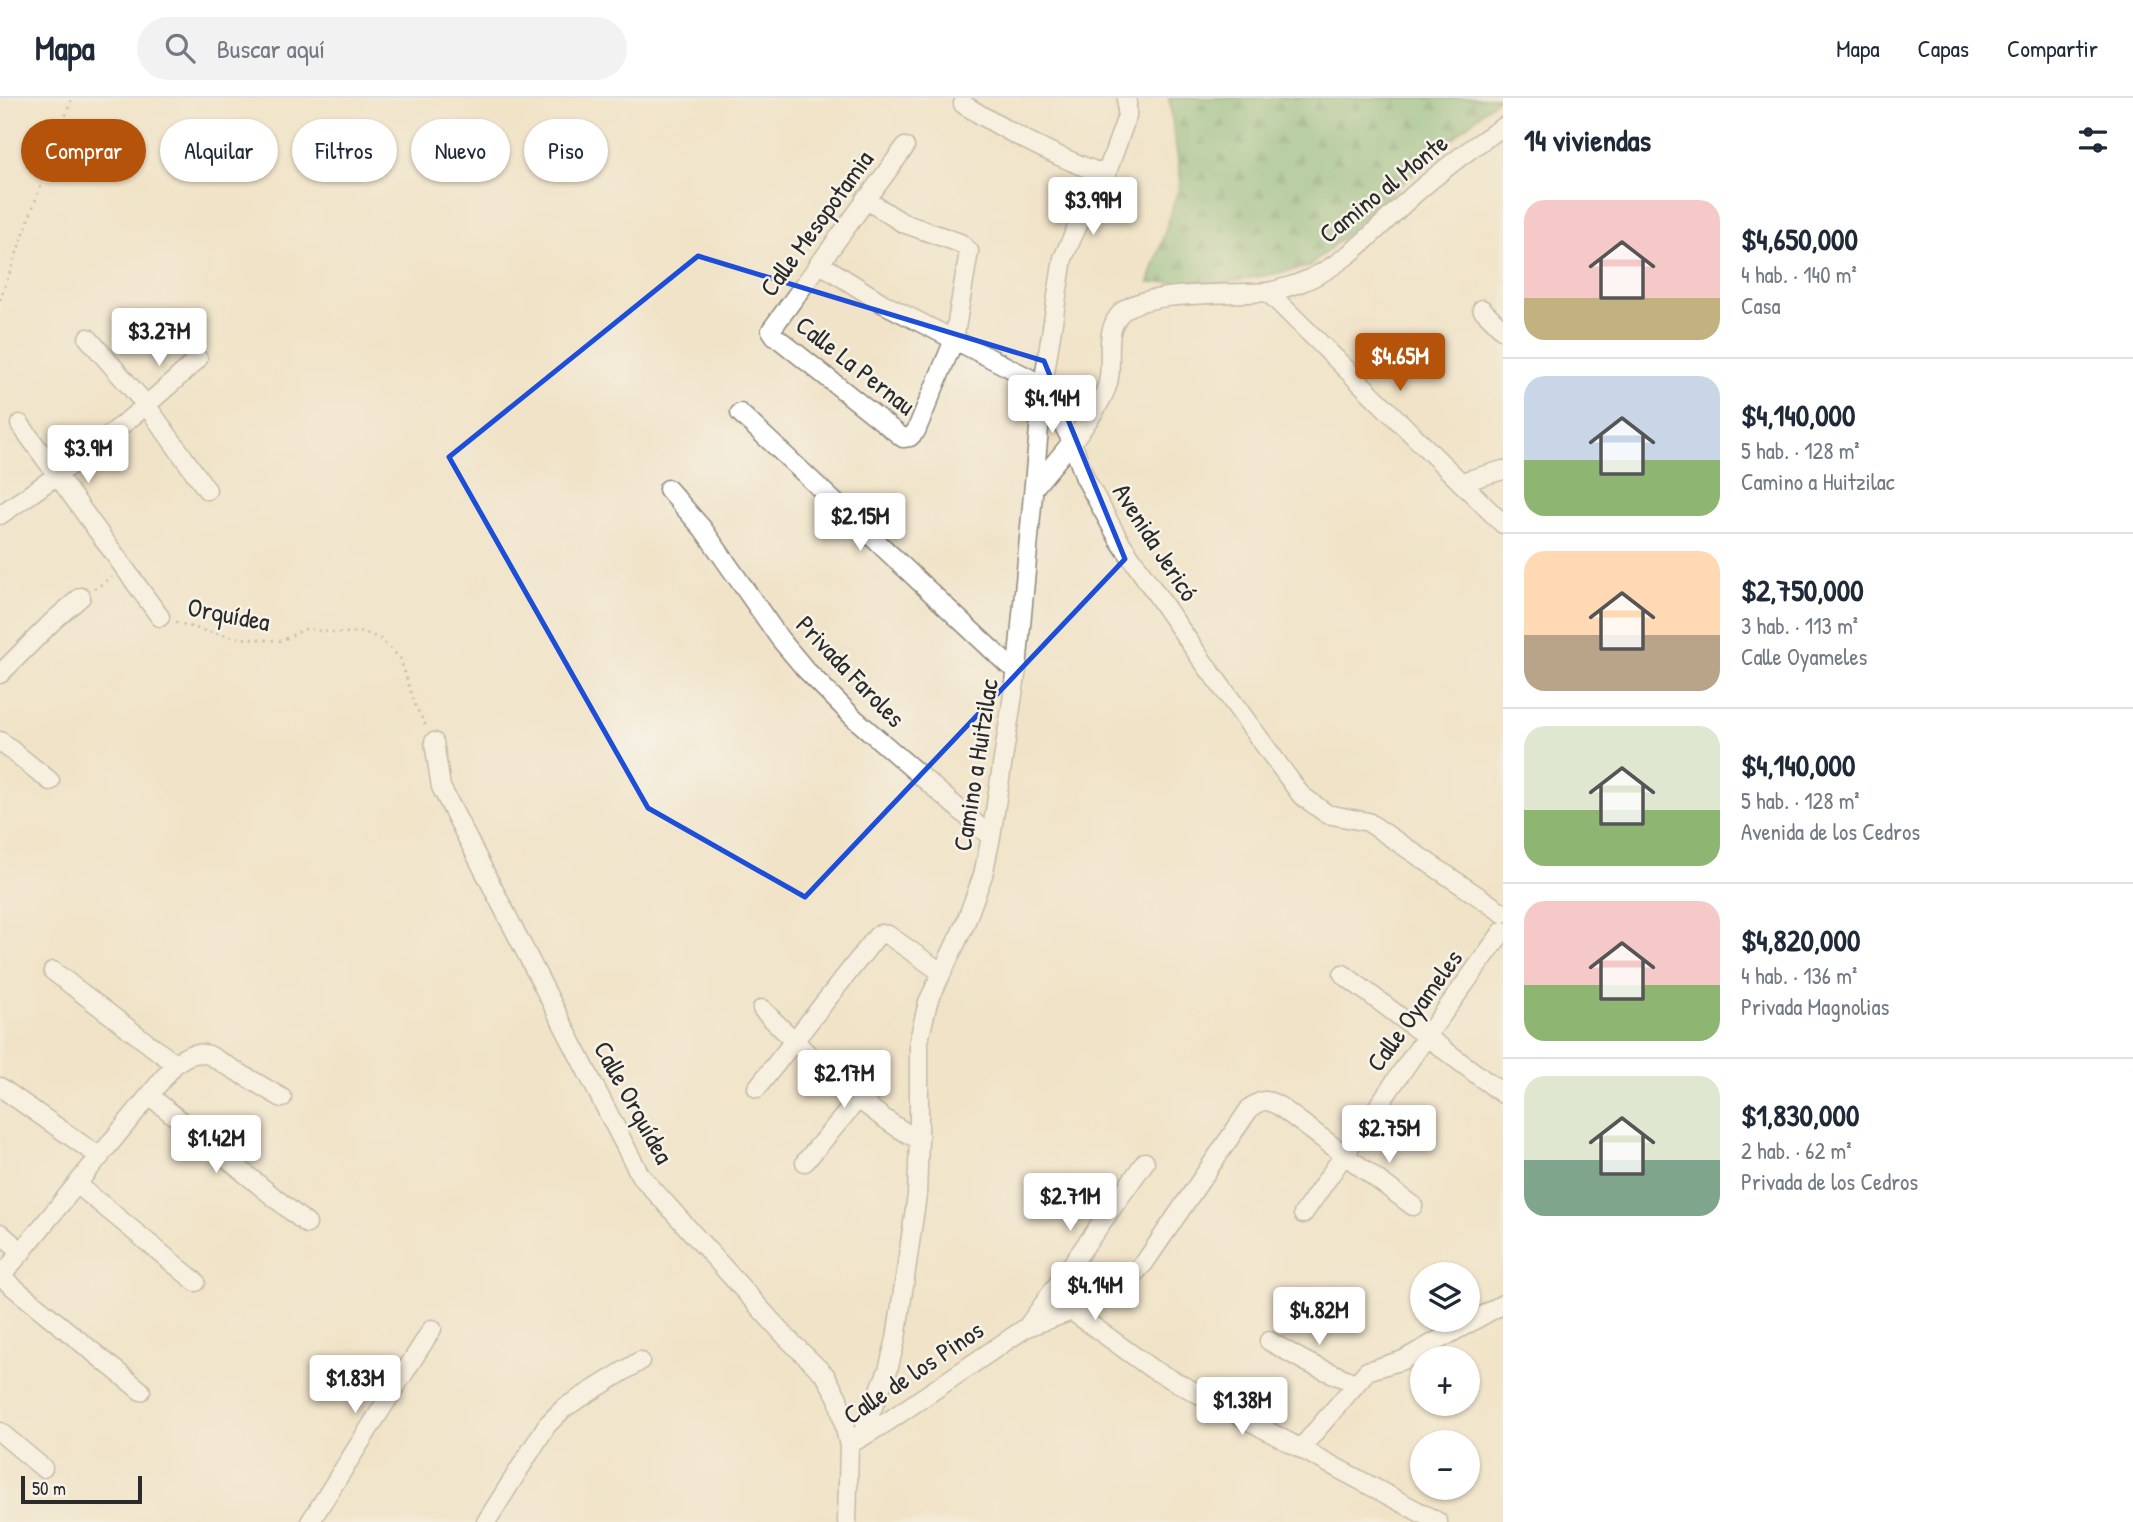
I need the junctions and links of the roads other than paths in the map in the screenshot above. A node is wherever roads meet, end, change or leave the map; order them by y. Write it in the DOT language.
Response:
graph roads {
  1 [pos="1127,98"];
  2 [pos="964,104"];
  3 [pos="1503,127"];
  4 [pos="905,147"];
  5 [pos="1106,175"];
  6 [pos="865,199"];
  7 [pos="819,263"];
  8 [pos="1268,292"];
  9 [pos="1482,309"];
  10 [pos="771,330"];
  11 [pos="1503,330"];
  12 [pos="88,338"];
  13 [pos="954,340"];
  14 [pos="198,359"];
  15 [pos="1043,385"];
  16 [pos="147,406"];
  17 [pos="740,413"];
  18 [pos="20,424"];
  19 [pos="1072,442"];
  20 [pos="1503,470"];
  21 [pos="57,476"];
  22 [pos="1462,482"];
  23 [pos="1034,488"];
  24 [pos="668,489"];
  25 [pos="207,490"];
  26 [pos="0,516"];
  27 [pos="1503,524"];
  28 [pos="81,597"];
  29 [pos="160,617"];
  30 [pos="1017,670"];
  31 [pos="0,674"];
  32 [pos="0,741"];
  33 [pos="434,742"];
  34 [pos="50,781"];
  35 [pos="991,837"];
  36 [pos="1503,913"];
  37 [pos="1503,931"];
  38 [pos="53,971"];
  39 [pos="941,972"];
  40 [pos="1343,974"];
  41 [pos="762,1009"];
  42 [pos="1426,1037"];
  43 [pos="794,1042"];
  44 [pos="182,1059"];
  45 [pos="0,1087"];
  46 [pos="757,1088"];
  47 [pos="1503,1094"];
  48 [pos="150,1096"];
  49 [pos="282,1098"];
  50 [pos="859,1098"];
  51 [pos="919,1140"];
  52 [pos="1343,1155"];
  53 [pos="100,1157"];
  54 [pos="805,1162"];
  55 [pos="1146,1162"];
  56 [pos="78,1185"];
  57 [pos="1413,1206"];
  58 [pos="1303,1214"];
  59 [pos="307,1224"];
  60 [pos="0,1233"];
  61 [pos="22,1252"];
  62 [pos="0,1278"];
  63 [pos="196,1282"];
  64 [pos="1503,1304"];
  65 [pos="1072,1311"];
  66 [pos="1027,1327"];
  67 [pos="432,1329"];
  68 [pos="1269,1341"];
  69 [pos="640,1361"];
  70 [pos="1355,1383"];
  71 [pos="141,1391"];
  72 [pos="0,1432"];
  73 [pos="855,1441"];
  74 [pos="1302,1447"];
  75 [pos="43,1468"];
  76 [pos="310,1522"];
  77 [pos="486,1522"];
  78 [pos="847,1522"];
  79 [pos="1438,1522"];
  1 -- 5 [label="street, Camino a Huitzilac"];
  2 -- 5 [label="street"];
  3 -- 8 [label="street, Camino al Monte"];
  4 -- 6 [label="street, Calle Mesopotamia"];
  5 -- 15 [label="street, Camino a Huitzilac"];
  6 -- 7 [label="street, Calle Mesopotamia"];
  6 -- 13 [label="street"];
  7 -- 10 [label="street, Calle Mesopotamia"];
  7 -- 13 [label="street"];
  8 -- 19 [label="street, Camino al Monte"];
  8 -- 22 [label="street"];
  9 -- 11 [label="street"];
  10 -- 13 [label="street, Calle La Pernau"];
  12 -- 16 [label="street"];
  13 -- 15 [label="street"];
  14 -- 16 [label="street"];
  15 -- 19 [label="street, Avenida Jericó"];
  15 -- 23 [label="street, Camino a Huitzilac"];
  16 -- 21 [label="street"];
  16 -- 25 [label="street"];
  17 -- 30 [label="street"];
  18 -- 21 [label="street"];
  19 -- 23 [label="street, Camino al Monte"];
  19 -- 36 [label="street, Avenida Jericó"];
  20 -- 22 [label="street"];
  21 -- 26 [label="street"];
  21 -- 29 [label="street"];
  22 -- 27 [label="street"];
  23 -- 30 [label="street, Camino a Huitzilac"];
  24 -- 35 [label="street, Privada Faroles"];
  28 -- 31 [label="street"];
  30 -- 35 [label="street, Camino a Huitzilac"];
  32 -- 34 [label="street"];
  33 -- 73 [label="street, Calle Orquídea"];
  35 -- 39 [label="street, Camino a Huitzilac"];
  37 -- 42 [label="street, Calle Oyameles"];
  38 -- 44 [label="street"];
  39 -- 43 [label="street"];
  39 -- 51 [label="street, Camino a Huitzilac"];
  40 -- 42 [label="street"];
  41 -- 43 [label="street"];
  42 -- 47 [label="street"];
  42 -- 52 [label="street, Calle Oyameles"];
  43 -- 46 [label="street"];
  43 -- 50 [label="street"];
  44 -- 48 [label="street"];
  44 -- 49 [label="street"];
  45 -- 53 [label="street"];
  48 -- 53 [label="street"];
  48 -- 59 [label="street"];
  50 -- 51 [label="street"];
  50 -- 54 [label="street"];
  51 -- 73 [label="street, Camino a Huitzilac"];
  52 -- 57 [label="street"];
  52 -- 58 [label="street, Calle Oyameles"];
  52 -- 65 [label="street, Calle de los Pinos"];
  53 -- 56 [label="street"];
  55 -- 66 [label="street"];
  56 -- 61 [label="street"];
  56 -- 63 [label="street"];
  60 -- 61 [label="street"];
  61 -- 62 [label="street"];
  62 -- 71 [label="street"];
  64 -- 70 [label="street"];
  65 -- 66 [label="street, Calle de los Pinos"];
  65 -- 74 [label="street"];
  66 -- 73 [label="street, Calle de los Pinos"];
  67 -- 76 [label="street"];
  68 -- 70 [label="street"];
  69 -- 77 [label="street"];
  70 -- 74 [label="street"];
  72 -- 75 [label="street"];
  73 -- 78 [label="street"];
  74 -- 79 [label="street"];
}
